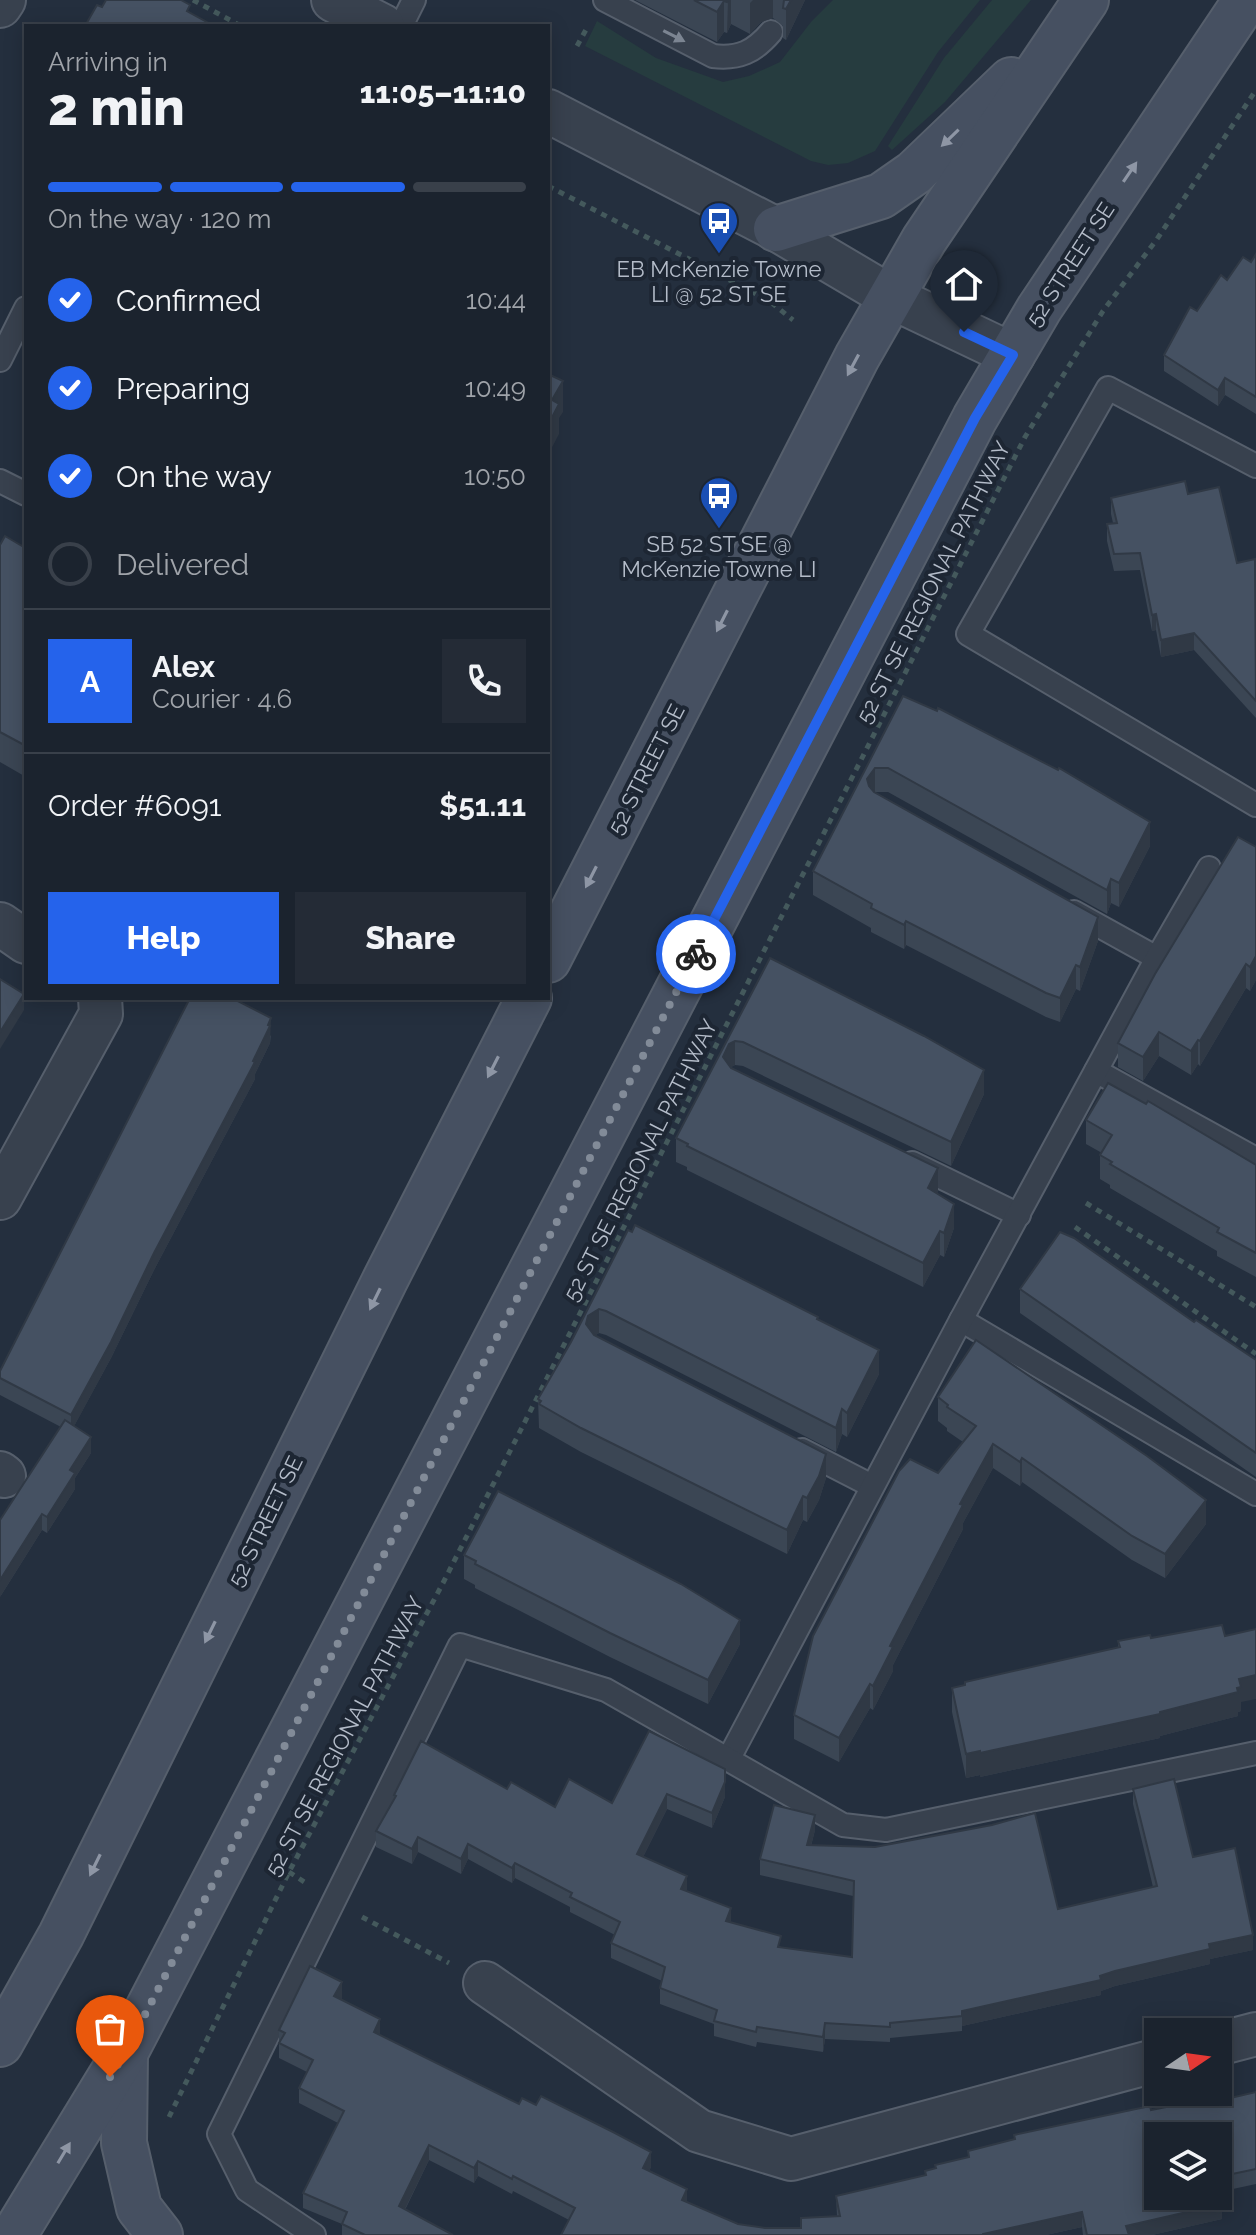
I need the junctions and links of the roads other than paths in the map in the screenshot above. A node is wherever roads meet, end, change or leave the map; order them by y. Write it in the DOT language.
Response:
graph roads {
  1 [pos="4,0"];
  2 [pos="333,0"];
  3 [pos="414,0"];
  4 [pos="605,0"];
  5 [pos="1086,0"];
  6 [pos="1246,0"];
  7 [pos="0,6"];
  8 [pos="379,24"];
  9 [pos="402,24"];
  10 [pos="771,32"];
  11 [pos="1051,50"];
  12 [pos="550,112"];
  13 [pos="776,229"];
  14 [pos="891,297"];
  15 [pos="24,312"];
  16 [pos="1013,355"];
  17 [pos="0,360"];
  18 [pos="1256,466"];
  19 [pos="0,481"];
  20 [pos="24,493"];
  21 [pos="1256,805"];
  22 [pos="1209,868"];
  23 [pos="1060,904"];
  24 [pos="0,924"];
  25 [pos="24,941"];
  26 [pos="550,956"];
  27 [pos="1157,958"];
  28 [pos="100,1000"];
  29 [pos="528,1000"];
  30 [pos="1096,1071"];
  31 [pos="892,1153"];
  32 [pos="1256,1159"];
  33 [pos="0,1198"];
  34 [pos="1019,1215"];
  35 [pos="961,1320"];
  36 [pos="777,1437"];
  37 [pos="872,1486"];
  38 [pos="1256,1494"];
  39 [pos="1256,1753"];
  40 [pos="728,1760"];
  41 [pos="61,1935"];
  42 [pos="0,1981"];
  43 [pos="485,1983"];
  44 [pos="1256,2034"];
  45 [pos="1232,2040"];
  46 [pos="0,2044"];
  47 [pos="125,2053"];
  48 [pos="1144,2064"];
  49 [pos="20,2224"];
  50 [pos="160,2235"];
  51 [pos="314,2235"];
  1 -- 7 [label="street"];
  2 -- 8 [label="street"];
  3 -- 9 [label="lane"];
  4 -- 10 [label="lane, one-way"];
  5 -- 11 [label="main road, 52 STREET SE"];
  16 -- 6 [label="main road, 52 STREET SE, one-way"];
  11 -- 13 [label="main road, one-way"];
  11 -- 14 [label="main road, 52 STREET SE"];
  12 -- 13 [label="street"];
  13 -- 14 [label="street"];
  14 -- 16 [label="street"];
  14 -- 26 [label="main road, 52 STREET SE, one-way"];
  15 -- 17 [label="lane"];
  16 -- 47 [label="main road, 52 STREET SE"];
  18 -- 21 [label="lane"];
  19 -- 20 [label="lane"];
  22 -- 27 [label="lane"];
  23 -- 27 [label="lane"];
  24 -- 25 [label="street"];
  27 -- 30 [label="lane"];
  28 -- 33 [label="street"];
  29 -- 41 [label="main road, 52 STREET SE, one-way"];
  30 -- 32 [label="lane"];
  30 -- 34 [label="lane"];
  31 -- 34 [label="lane"];
  34 -- 35 [label="lane"];
  35 -- 37 [label="lane"];
  35 -- 38 [label="lane"];
  36 -- 37 [label="lane"];
  37 -- 40 [label="lane"];
  39 -- 40 [label="lane"];
  40 -- 51 [label="lane"];
  41 -- 42 [label="main road"];
  41 -- 46 [label="main road, 52 STREET SE"];
  43 -- 48 [label="street"];
  44 -- 45 [label="street"];
  49 -- 47 [label="main road, 52 STREET SE, one-way"];
  47 -- 50 [label="main road"];
}
